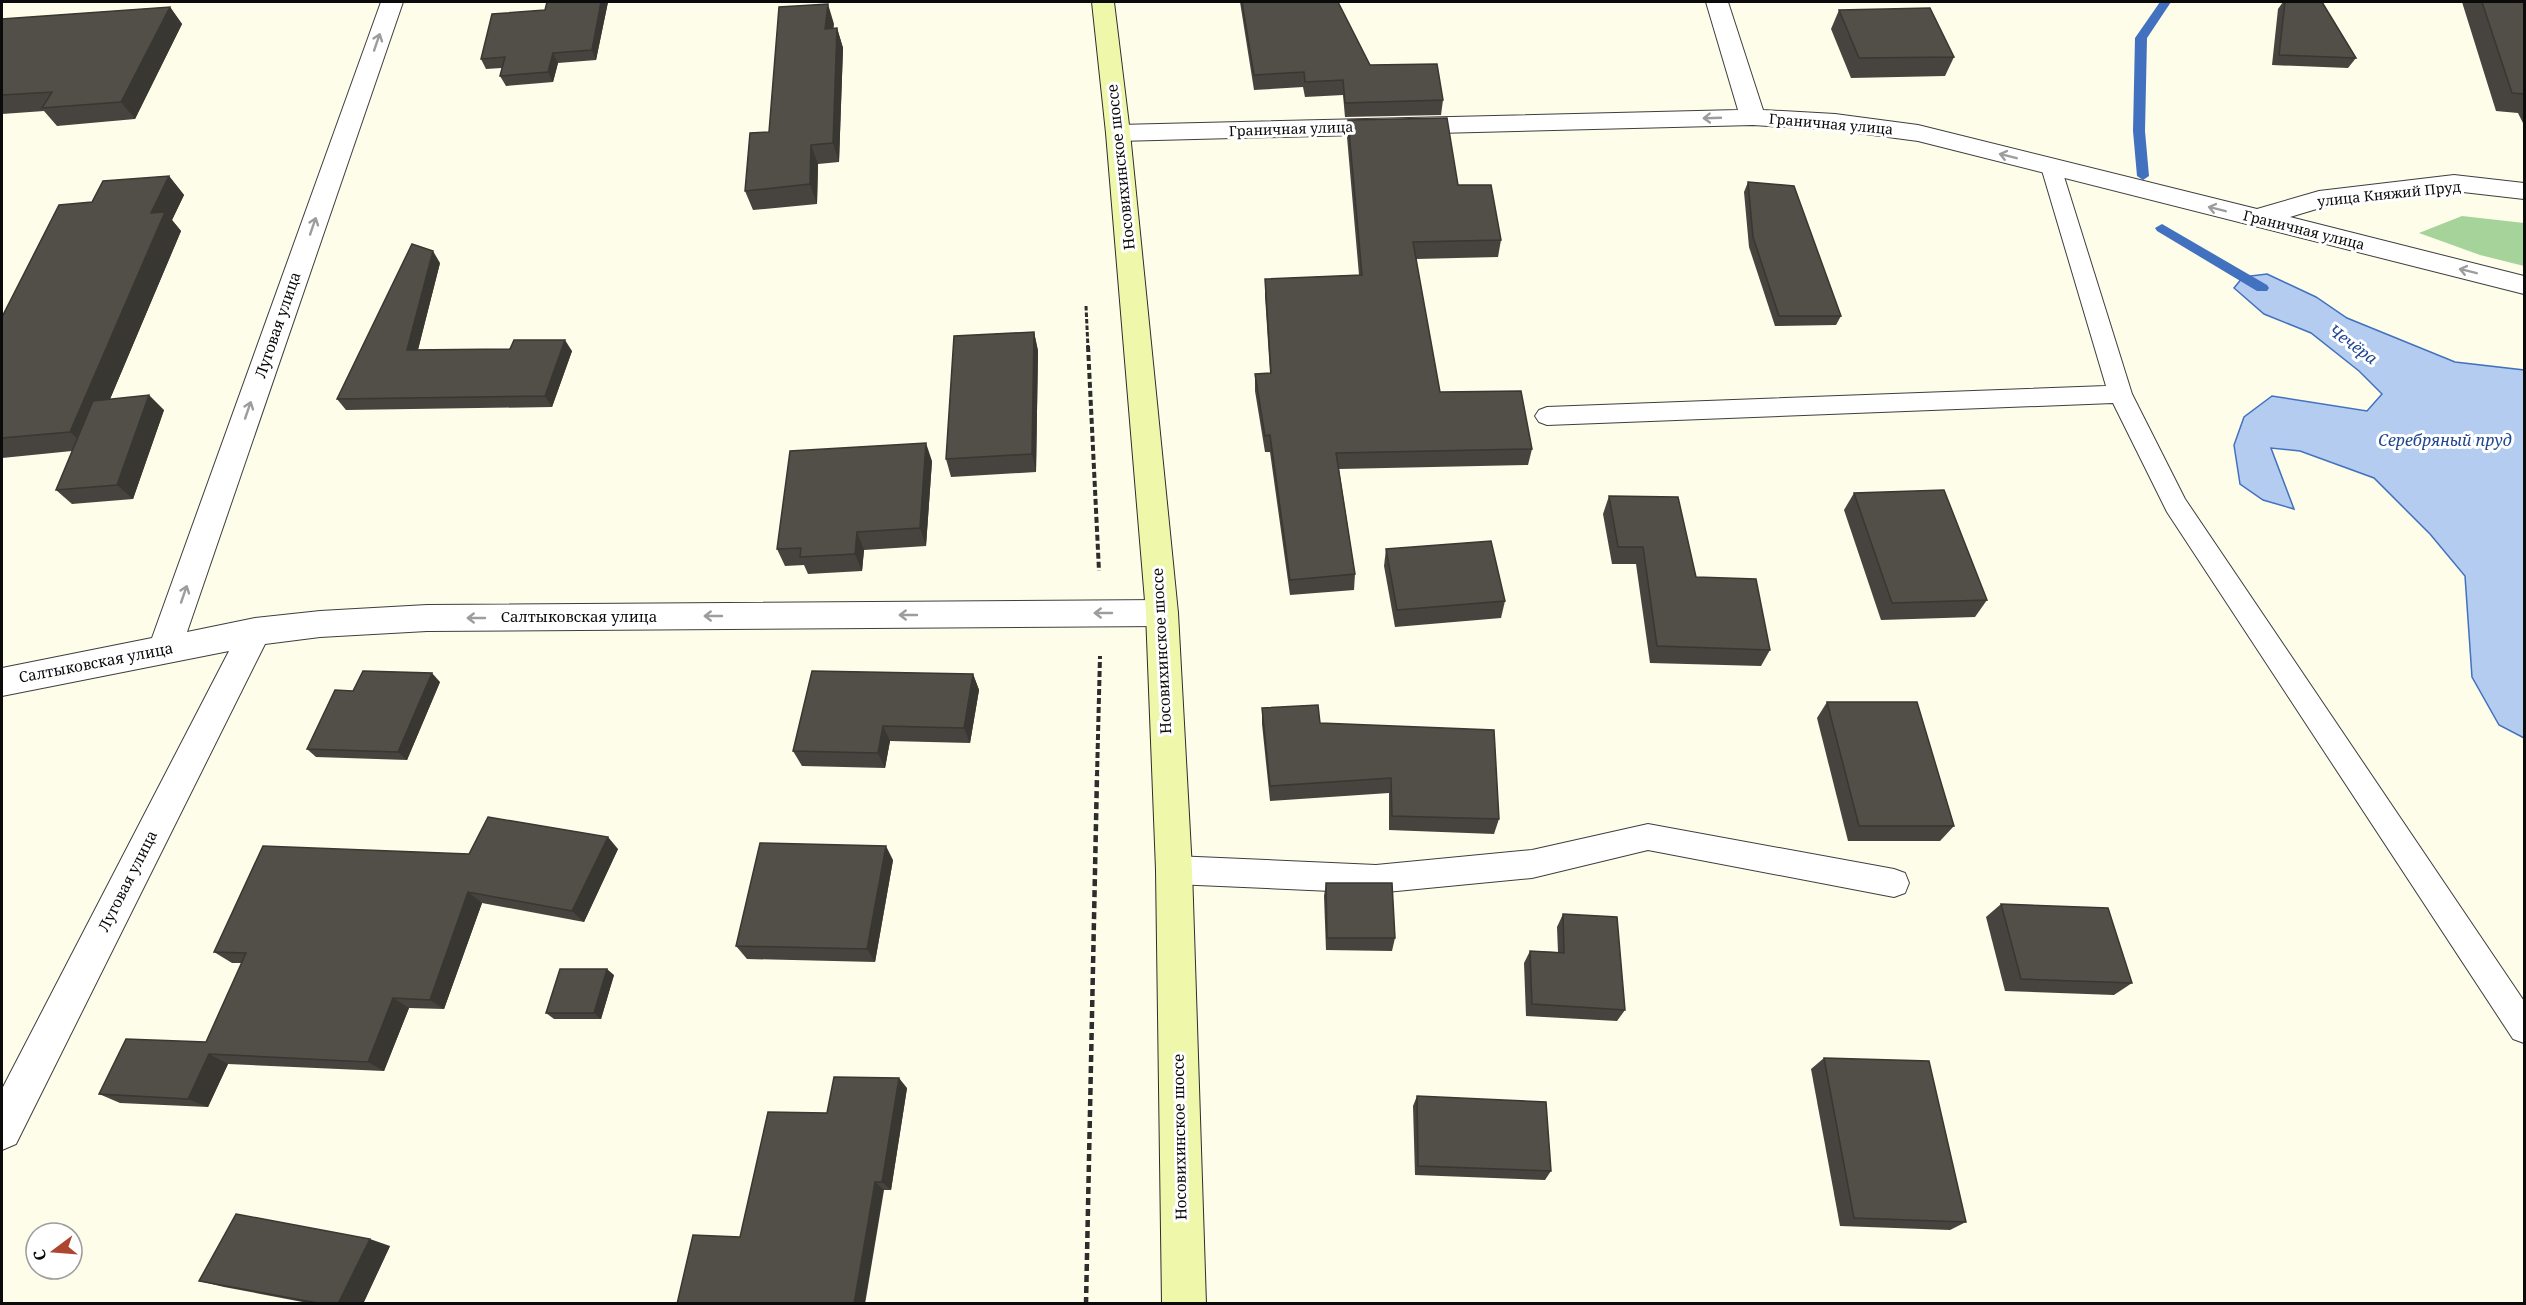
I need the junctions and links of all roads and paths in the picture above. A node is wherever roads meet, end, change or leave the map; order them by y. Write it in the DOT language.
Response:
graph roads {
  1 [pos="392,2"];
  2 [pos="1103,2"];
  3 [pos="1717,2"];
  4 [pos="1753,117"];
  5 [pos="1119,133"];
  6 [pos="2052,167"];
  7 [pos="2524,191"];
  8 [pos="2255,218"];
  9 [pos="2524,285"];
  10 [pos="1086,304"];
  11 [pos="2120,394"];
  12 [pos="1546,416"];
  13 [pos="1101,613"];
  14 [pos="1162,613"];
  15 [pos="255,632"];
  16 [pos="165,649"];
  17 [pos="2,682"];
  18 [pos="1174,870"];
  19 [pos="1894,883"];
  20 [pos="2524,1028"];
  21 [pos="2,1130"];
  22 [pos="1086,1304"];
  23 [pos="1184,1304"];
  16 -- 1 [label="street, Луговая улица, one-way"];
  2 -- 5 [label="main road, Носовихинское шоссе"];
  3 -- 4 [label="street"];
  4 -- 5 [label="street, Граничная улица, one-way"];
  6 -- 4 [label="street, Граничная улица, one-way"];
  5 -- 14 [label="main road, Носовихинское шоссе"];
  8 -- 6 [label="street, Граничная улица, one-way"];
  6 -- 11 [label="lane"];
  7 -- 8 [label="street, улица Княжий Пруд"];
  9 -- 8 [label="street, Граничная улица, one-way"];
  10 -- 13 [label="path"];
  11 -- 12 [label="lane"];
  11 -- 20 [label="lane"];
  14 -- 13 [label="street, Салтыковская улица, one-way"];
  13 -- 15 [label="street, Салтыковская улица, one-way"];
  13 -- 22 [label="path"];
  14 -- 18 [label="main road, Носовихинское шоссе"];
  15 -- 16 [label="street, Салтыковская улица"];
  15 -- 21 [label="street, Луговая улица"];
  16 -- 17 [label="street, Салтыковская улица"];
  18 -- 19 [label="lane"];
  18 -- 23 [label="main road, Носовихинское шоссе"];
}
